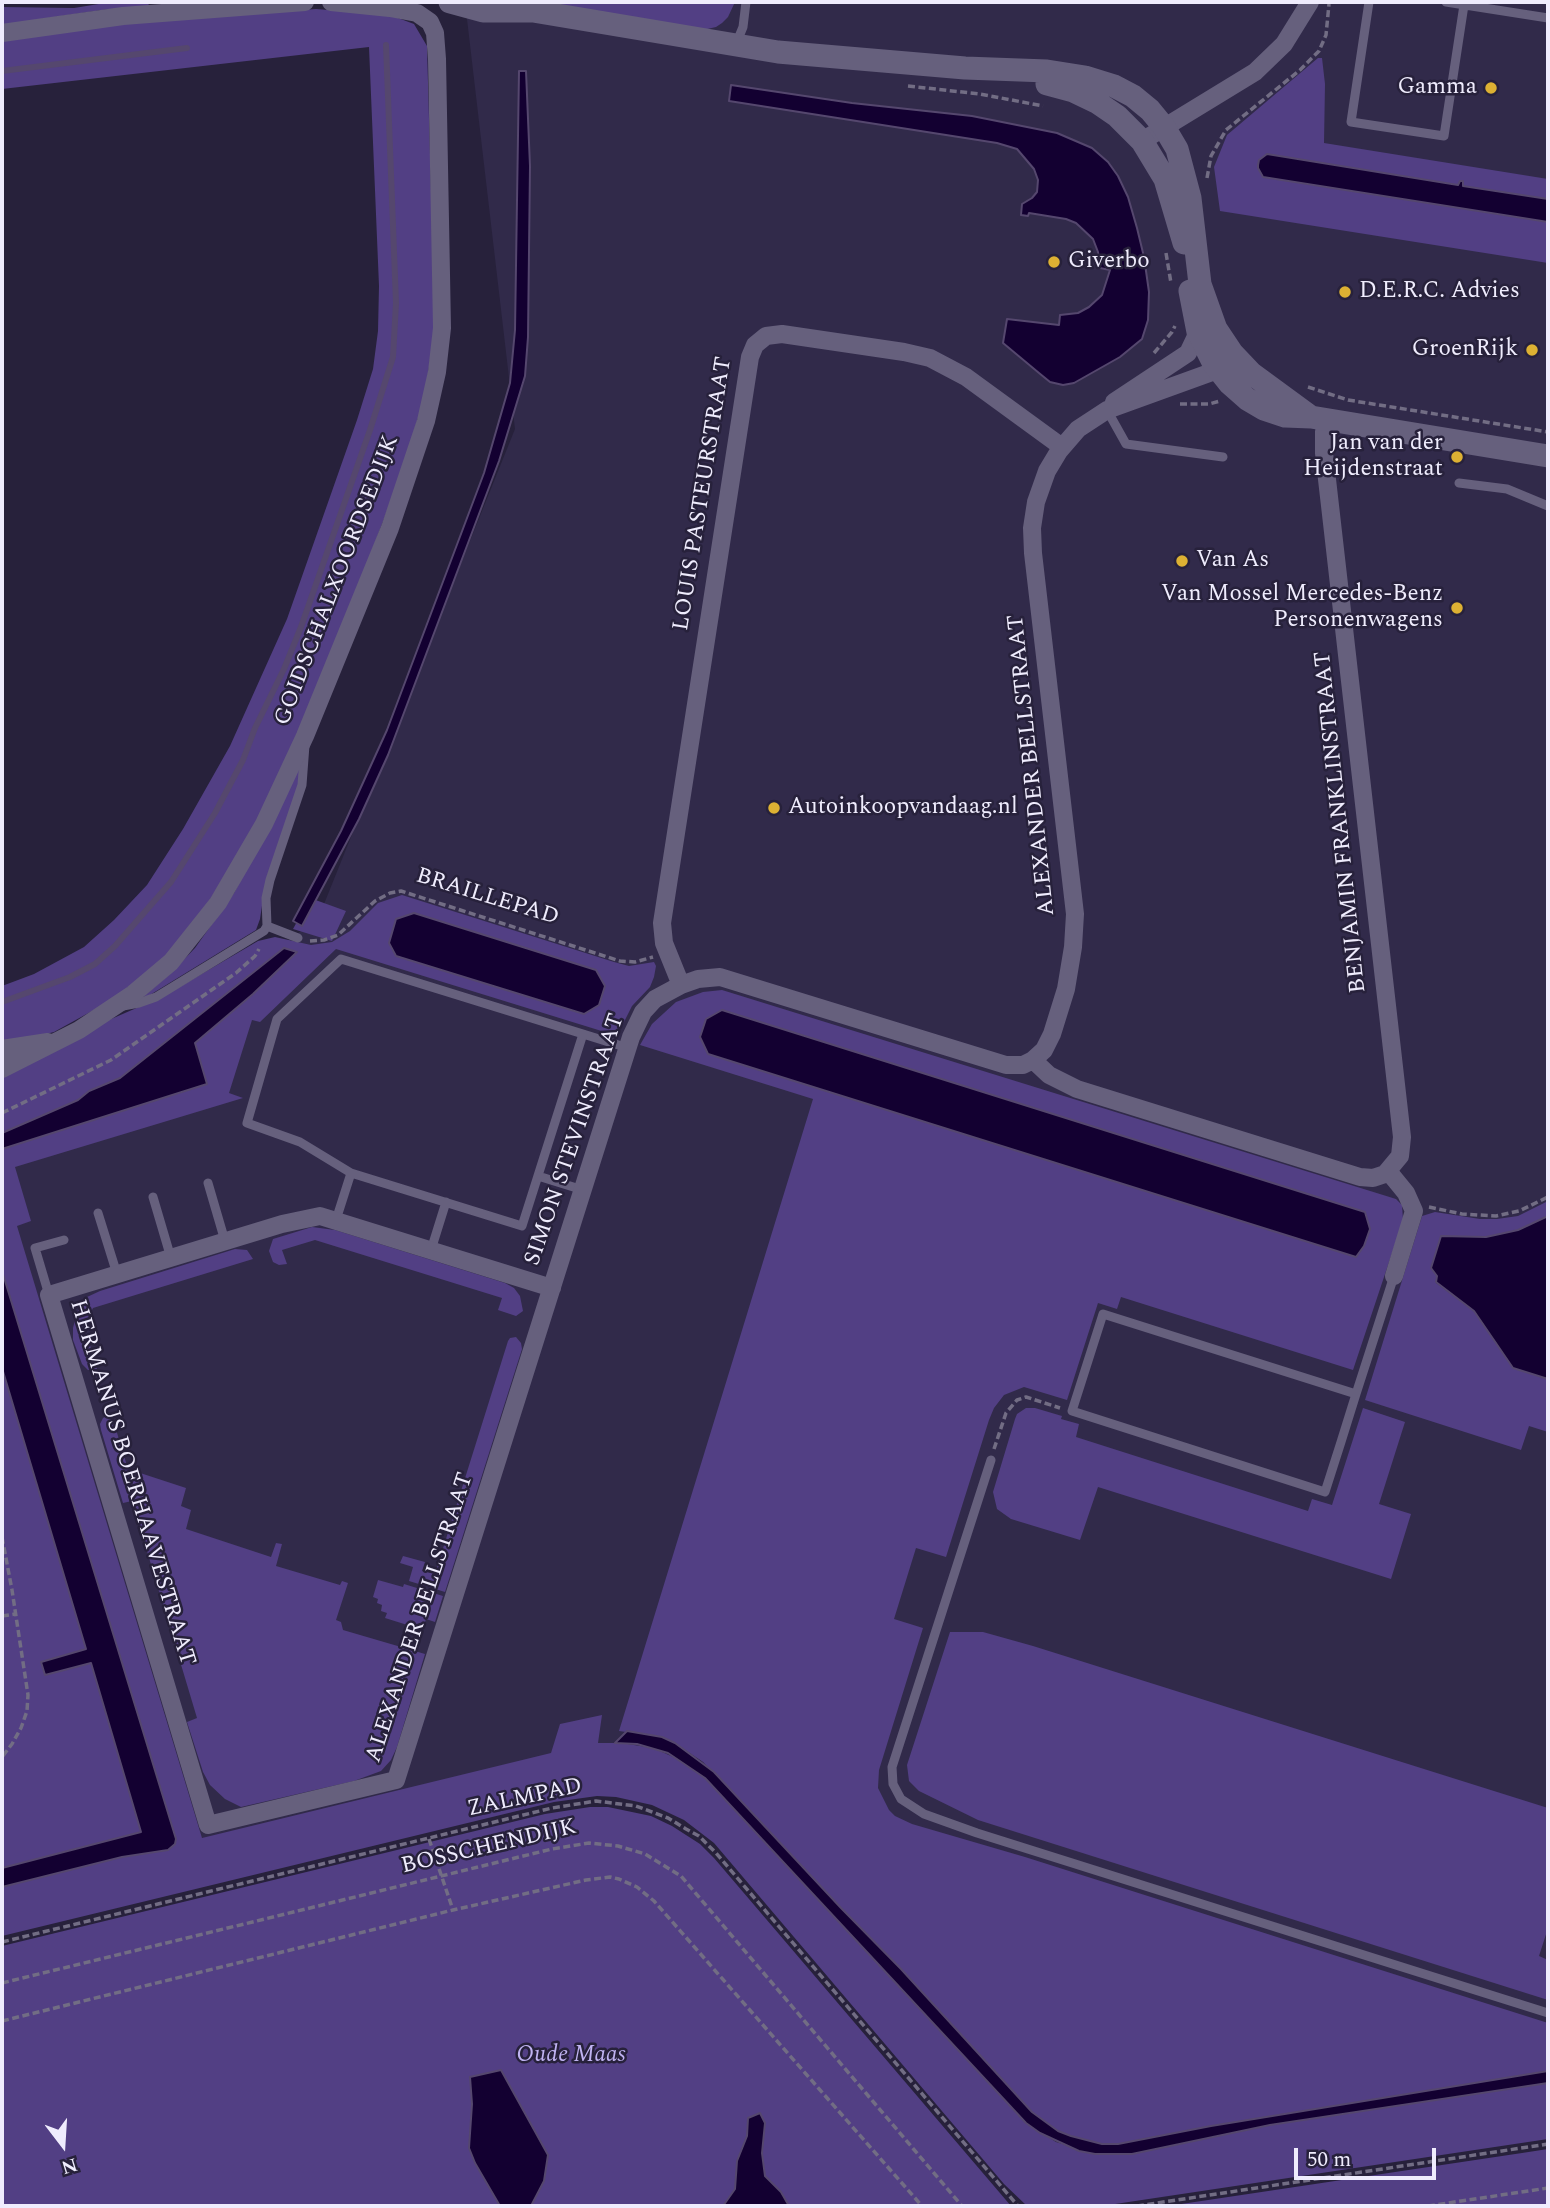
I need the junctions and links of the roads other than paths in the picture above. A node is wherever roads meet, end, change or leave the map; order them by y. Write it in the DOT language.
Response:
graph roads {
  1 [pos="305,2"];
  2 [pos="331,2"];
  3 [pos="450,2"];
  4 [pos="509,2"];
  5 [pos="746,2"];
  6 [pos="1310,2"];
  7 [pos="1369,2"];
  8 [pos="1446,2"];
  9 [pos="253,4"];
  10 [pos="1464,5"];
  11 [pos="533,11"];
  12 [pos="1548,18"];
  13 [pos="2,33"];
  14 [pos="735,45"];
  15 [pos="965,68"];
  16 [pos="1164,127"];
  17 [pos="1142,141"];
  18 [pos="1198,331"];
  19 [pos="1222,339"];
  20 [pos="1217,368"];
  21 [pos="1107,410"];
  22 [pos="1319,419"];
  23 [pos="1062,447"];
  24 [pos="1548,456"];
  25 [pos="1223,457"];
  26 [pos="1459,483"];
  27 [pos="1548,506"];
  28 [pos="305,736"];
  29 [pos="267,926"];
  30 [pos="298,938"];
  31 [pos="681,985"];
  32 [pos="116,1006"];
  33 [pos="583,1034"];
  34 [pos="58,1041"];
  35 [pos="628,1048"];
  36 [pos="2,1049"];
  37 [pos="1033,1060"];
  38 [pos="2,1069"];
  39 [pos="1388,1171"];
  40 [pos="351,1173"];
  41 [pos="538,1176"];
  42 [pos="208,1183"];
  43 [pos="583,1190"];
  44 [pos="153,1198"];
  45 [pos="446,1202"];
  46 [pos="99,1213"];
  47 [pos="337,1220"];
  48 [pos="64,1240"];
  49 [pos="225,1241"];
  50 [pos="431,1250"];
  51 [pos="171,1258"];
  52 [pos="117,1274"];
  53 [pos="1394,1276"];
  54 [pos="552,1287"];
  55 [pos="49,1295"];
  56 [pos="1356,1394"];
  57 [pos="990,1460"];
  58 [pos="208,1825"];
  59 [pos="1548,2013"];
  1 -- 9 [label="street"];
  2 -- 28 [label="street, GOIDSCHALXOORDSEDIJK"];
  3 -- 11 [label="street"];
  4 -- 11 [label="street"];
  5 -- 14 [label="lane"];
  6 -- 16 [label="street"];
  7 -- 10 [label="lane"];
  8 -- 10 [label="lane"];
  9 -- 13 [label="street"];
  10 -- 12 [label="lane"];
  11 -- 14 [label="street"];
  14 -- 15 [label="street"];
  15 -- 16 [label="street"];
  15 -- 17 [label="street"];
  16 -- 17 [label="street"];
  16 -- 19 [label="street"];
  17 -- 18 [label="street"];
  18 -- 20 [label="street"];
  18 -- 21 [label="street, ALEXANDER BELLSTRAAT"];
  19 -- 20 [label="street"];
  19 -- 22 [label="street"];
  20 -- 21 [label="street, ALEXANDER BELLSTRAAT"];
  20 -- 22 [label="street"];
  21 -- 23 [label="street, ALEXANDER BELLSTRAAT"];
  21 -- 25 [label="lane"];
  22 -- 24 [label="street"];
  22 -- 39 [label="street, BENJAMIN FRANKLINSTRAAT"];
  23 -- 31 [label="street, LOUIS PASTEURSTRAAT"];
  23 -- 37 [label="street, ALEXANDER BELLSTRAAT"];
  26 -- 27 [label="lane"];
  28 -- 29 [label="lane"];
  28 -- 32 [label="street, GOIDSCHALXOORDSEDIJK"];
  29 -- 30 [label="lane"];
  29 -- 32 [label="lane"];
  31 -- 35 [label="street, SIMON STEVINSTRAAT"];
  31 -- 37 [label="street"];
  32 -- 34 [label="street, GOIDSCHALXOORDSEDIJK"];
  33 -- 35 [label="lane"];
  33 -- 40 [label="lane"];
  33 -- 41 [label="lane"];
  34 -- 36 [label="street, GOIDSCHALXOORDSEDIJK"];
  34 -- 38 [label="street, GOIDSCHALXOORDSEDIJK"];
  35 -- 43 [label="street, SIMON STEVINSTRAAT"];
  37 -- 39 [label="street"];
  39 -- 53 [label="street"];
  40 -- 45 [label="lane"];
  40 -- 47 [label="lane"];
  41 -- 43 [label="lane"];
  41 -- 45 [label="lane"];
  42 -- 49 [label="lane"];
  43 -- 54 [label="street, SIMON STEVINSTRAAT"];
  44 -- 51 [label="lane"];
  45 -- 50 [label="lane"];
  46 -- 52 [label="lane"];
  47 -- 49 [label="street, HERMANUS BOERHAAVESTRAAT"];
  47 -- 50 [label="street, HERMANUS BOERHAAVESTRAAT"];
  48 -- 55 [label="lane"];
  49 -- 51 [label="street, HERMANUS BOERHAAVESTRAAT"];
  50 -- 54 [label="street, HERMANUS BOERHAAVESTRAAT"];
  51 -- 52 [label="street, HERMANUS BOERHAAVESTRAAT"];
  52 -- 55 [label="street, HERMANUS BOERHAAVESTRAAT"];
  53 -- 56 [label="lane"];
  54 -- 58 [label="street, ALEXANDER BELLSTRAAT"];
  55 -- 58 [label="street, HERMANUS BOERHAAVESTRAAT"];
  56 -- 56 [label="lane"];
  57 -- 59 [label="lane"];
}
